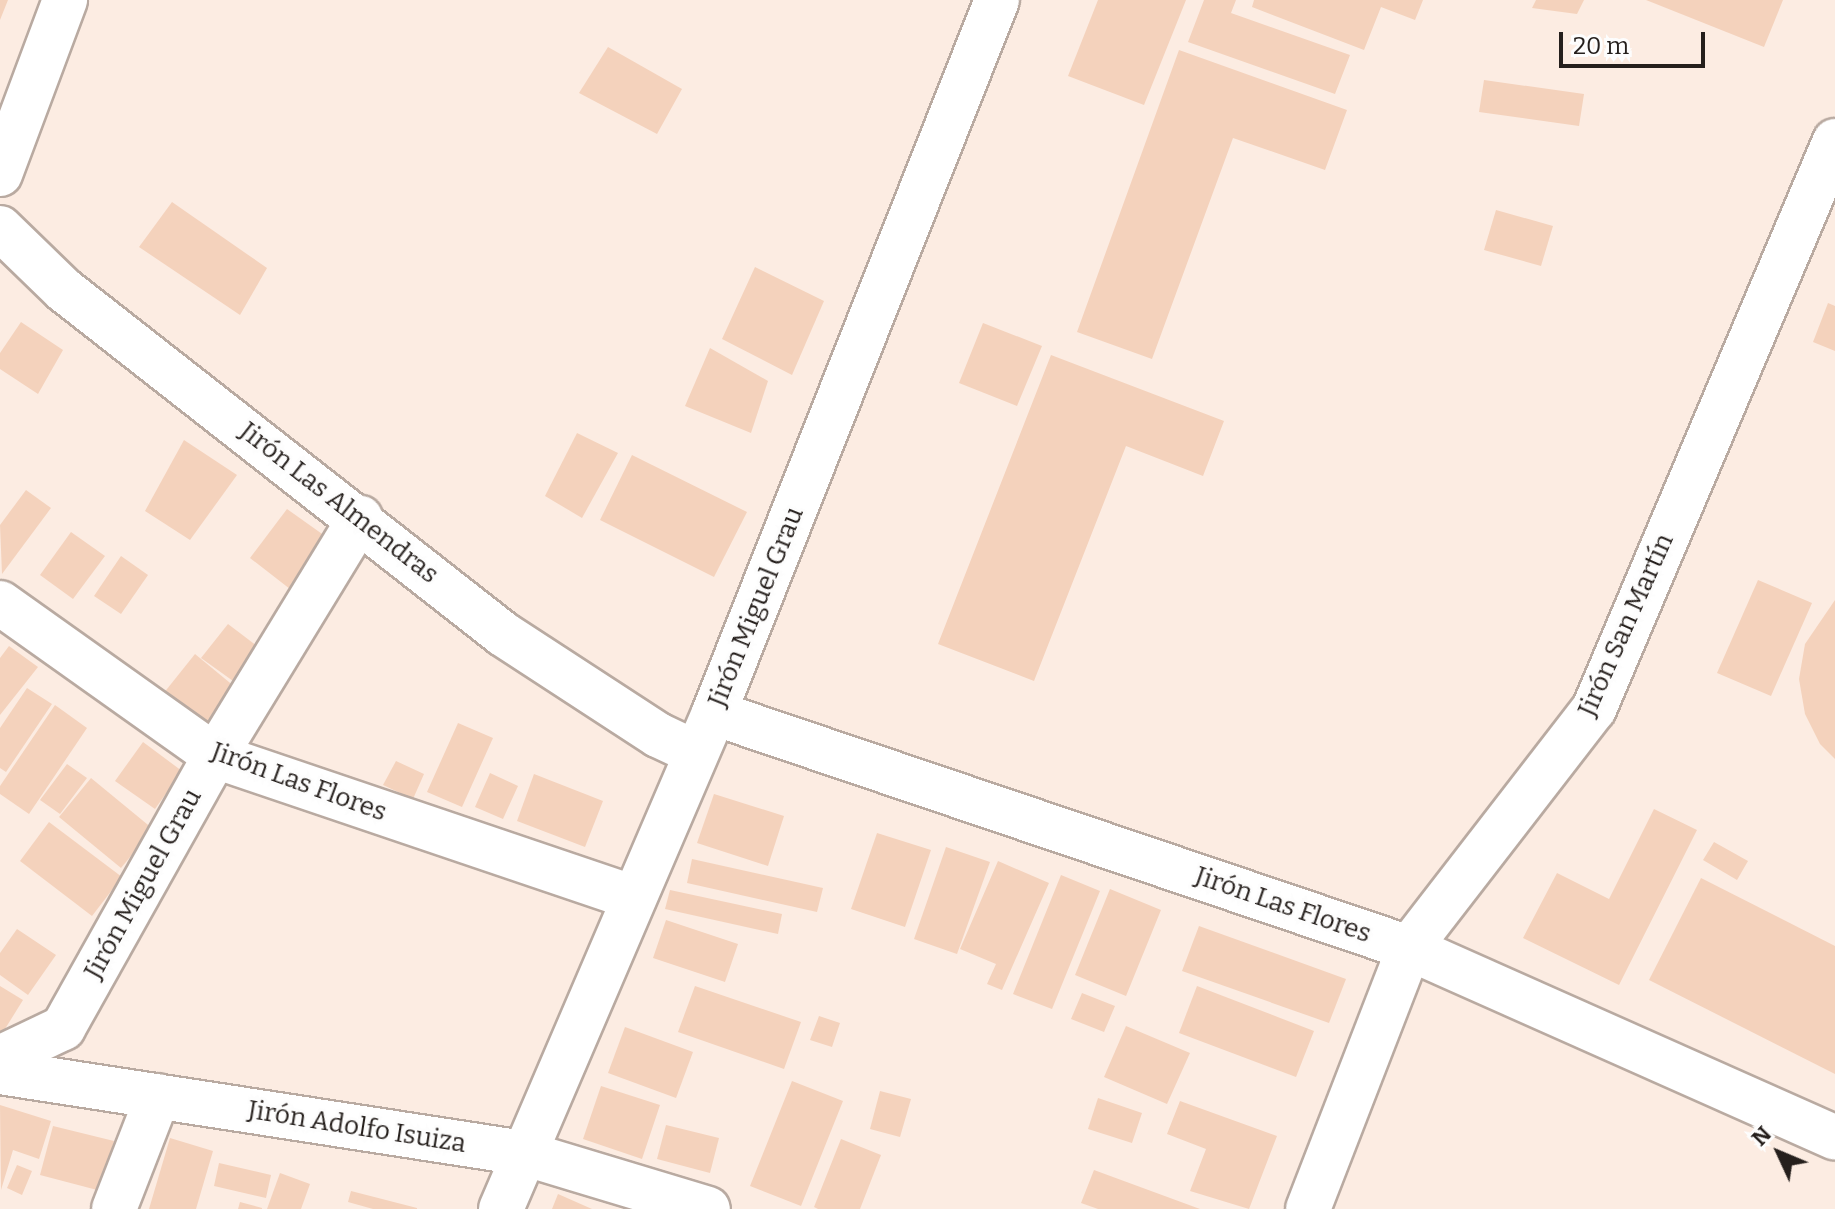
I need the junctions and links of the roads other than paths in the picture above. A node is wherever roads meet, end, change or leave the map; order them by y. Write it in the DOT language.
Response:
graph roads {
  1 [pos="65,0"];
  2 [pos="997,0"];
  3 [pos="1835,141"];
  4 [pos="0,174"];
  5 [pos="0,228"];
  6 [pos="360,518"];
  7 [pos="0,603"];
  8 [pos="714,713"];
  9 [pos="696,753"];
  10 [pos="215,756"];
  11 [pos="632,897"];
  12 [pos="1409,948"];
  13 [pos="0,1058"];
  14 [pos="0,1072"];
  15 [pos="158,1096"];
  16 [pos="1835,1138"];
  17 [pos="523,1153"];
  18 [pos="114,1209"];
  19 [pos="501,1209"];
  20 [pos="708,1209"];
  21 [pos="1308,1209"];
  1 -- 4 [label="street"];
  2 -- 8 [label="street, Jirón Miguel Grau"];
  3 -- 12 [label="street, Jirón San Martín"];
  5 -- 6 [label="street, Jirón Las Almendras"];
  6 -- 9 [label="street, Jirón Las Almendras"];
  6 -- 10 [label="street, Jirón Miguel Grau"];
  7 -- 10 [label="street, Jirón Las Flores"];
  8 -- 9 [label="street, Jirón Miguel Grau"];
  8 -- 12 [label="street, Jirón Las Flores"];
  9 -- 11 [label="street, Jirón Miguel Grau"];
  10 -- 11 [label="street, Jirón Las Flores"];
  10 -- 13 [label="street, Jirón Miguel Grau"];
  11 -- 17 [label="street, Jirón Miguel Grau"];
  12 -- 16 [label="street, Jirón Las Flores"];
  12 -- 21 [label="street, Jirón San Martín"];
  14 -- 15 [label="street, Jirón Adolfo Isuiza"];
  15 -- 17 [label="street, Jirón Adolfo Isuiza"];
  15 -- 18 [label="street"];
  17 -- 19 [label="street, Jirón Miguel Grau"];
  17 -- 20 [label="street, Jirón Adolfo Isuiza"];
}
